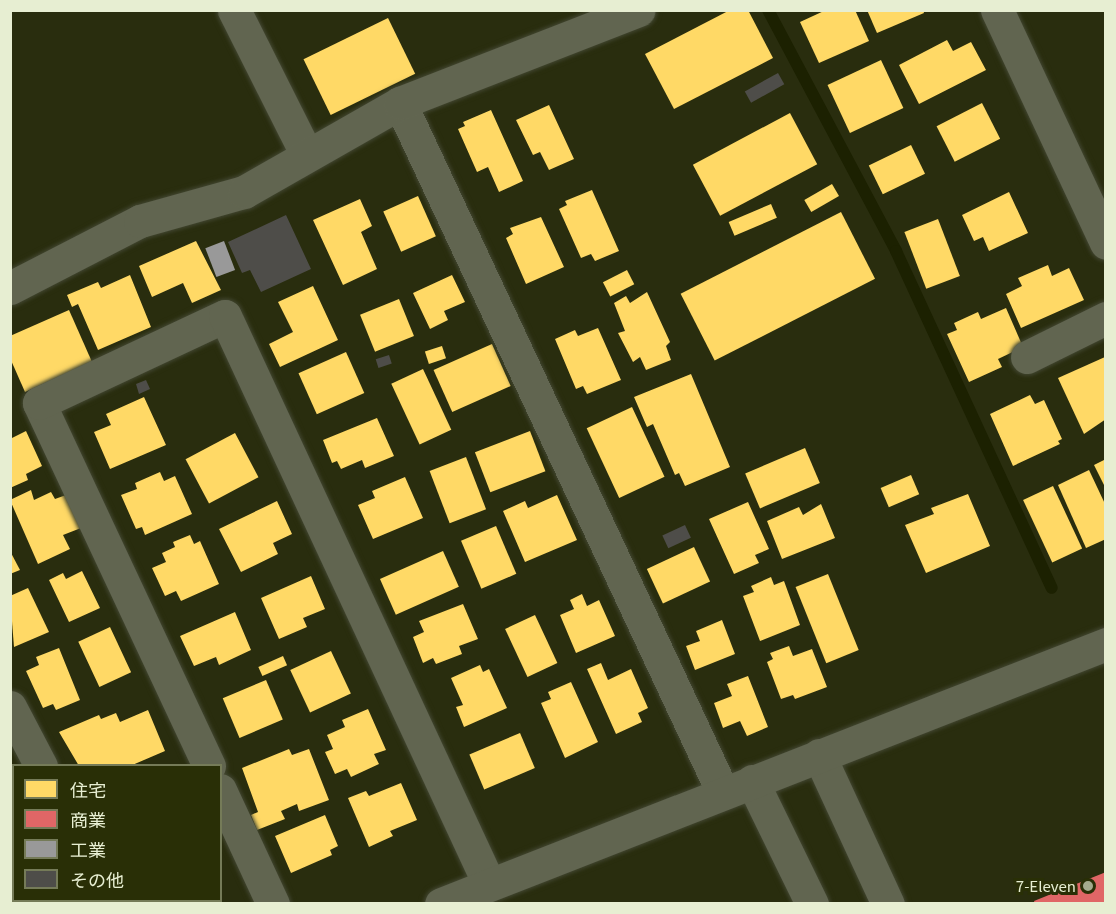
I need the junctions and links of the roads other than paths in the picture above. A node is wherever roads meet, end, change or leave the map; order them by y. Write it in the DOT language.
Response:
graph roads {
  1 [pos="234,10"];
  2 [pos="638,10"];
  3 [pos="997,10"];
  4 [pos="400,103"];
  5 [pos="307,155"];
  6 [pos="1106,243"];
  7 [pos="10,288"];
  8 [pos="1106,318"];
  9 [pos="1027,357"];
  10 [pos="1106,644"];
  11 [pos="10,707"];
  12 [pos="819,755"];
  13 [pos="40,764"];
  14 [pos="209,764"];
  15 [pos="737,787"];
  16 [pos="222,794"];
  17 [pos="481,893"];
  18 [pos="273,903"];
  19 [pos="441,903"];
  20 [pos="812,903"];
  21 [pos="888,903"];
  1 -- 5 [label="street"];
  2 -- 4 [label="street"];
  3 -- 6 [label="street"];
  4 -- 5 [label="street"];
  4 -- 15 [label="street"];
  5 -- 7 [label="street"];
  8 -- 9 [label="street"];
  10 -- 12 [label="street"];
  11 -- 13 [label="street"];
  12 -- 15 [label="street"];
  12 -- 21 [label="street"];
  14 -- 17 [label="street"];
  15 -- 17 [label="street"];
  15 -- 20 [label="street"];
  16 -- 18 [label="street"];
  17 -- 19 [label="street"];
}
